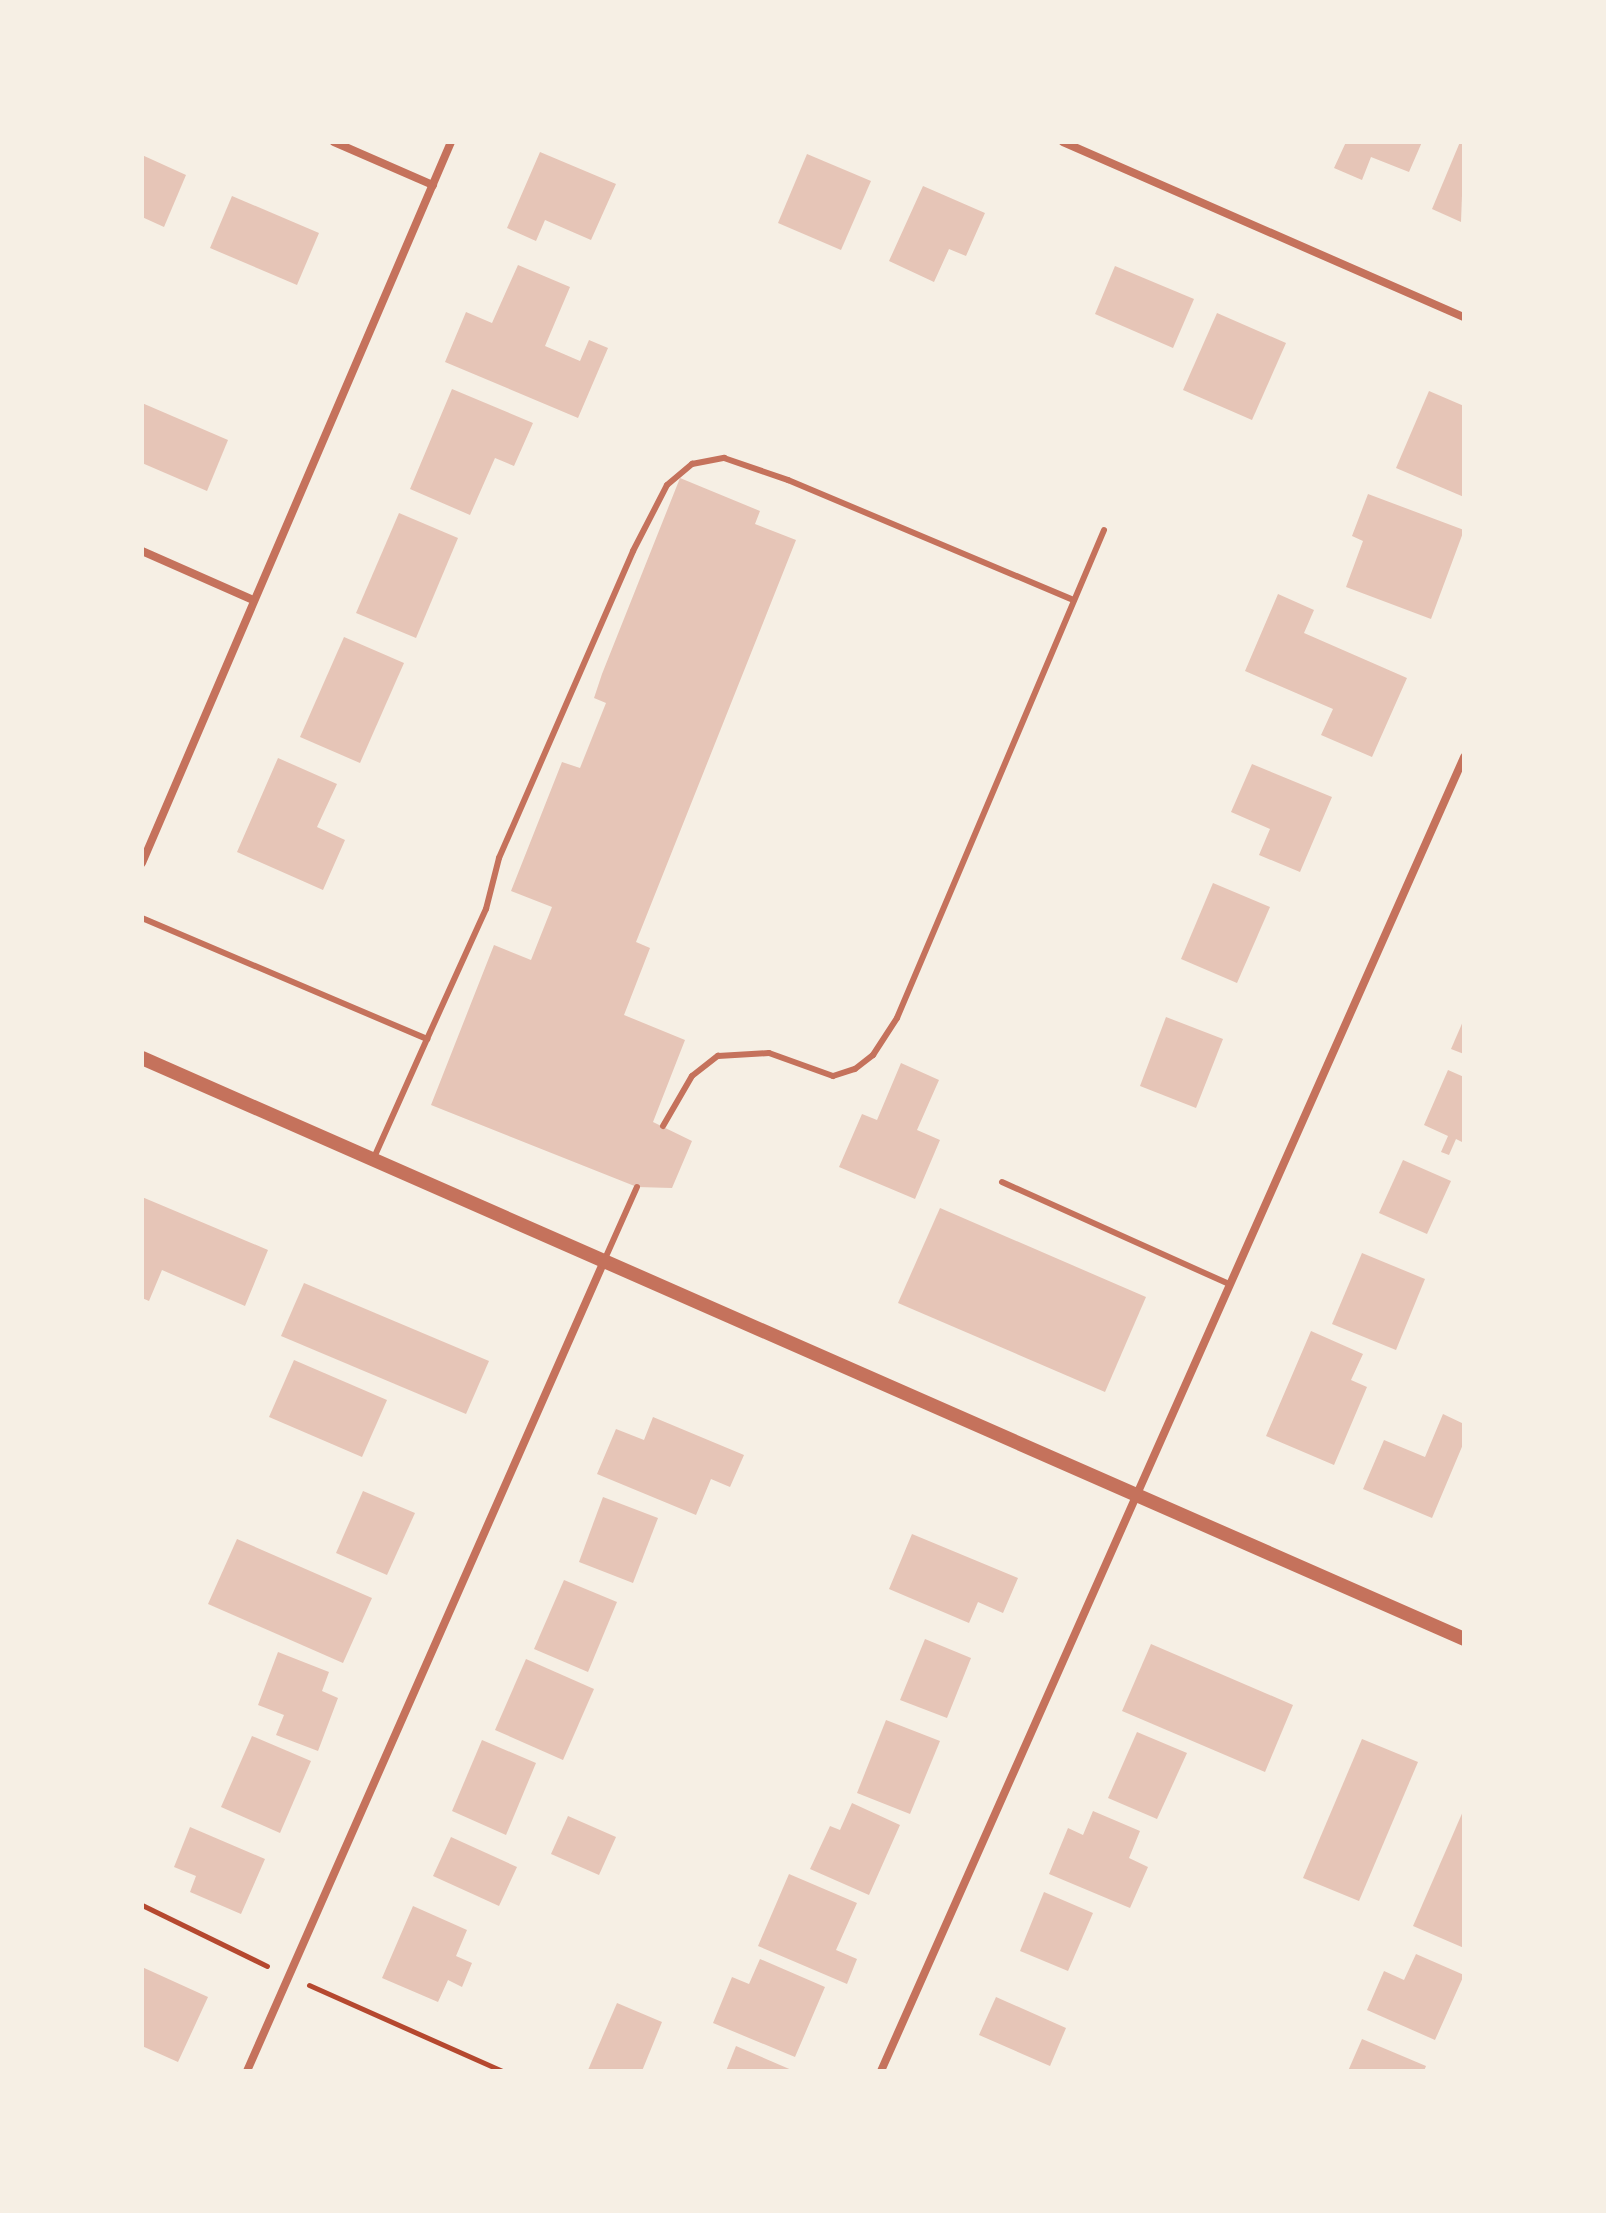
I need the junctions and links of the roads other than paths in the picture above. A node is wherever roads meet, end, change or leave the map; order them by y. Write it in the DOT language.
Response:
graph roads {
  1 [pos="334,142"];
  2 [pos="451,142"];
  3 [pos="1063,142"];
  4 [pos="433,185"];
  5 [pos="1464,317"];
  6 [pos="1104,530"];
  7 [pos="142,551"];
  8 [pos="251,599"];
  9 [pos="1074,600"];
  10 [pos="1464,757"];
  11 [pos="142,863"];
  12 [pos="142,918"];
  13 [pos="427,1039"];
  14 [pos="142,1058"];
  15 [pos="663,1126"];
  16 [pos="373,1160"];
  17 [pos="1002,1182"];
  18 [pos="637,1187"];
  19 [pos="604,1261"];
  20 [pos="1229,1284"];
  21 [pos="1135,1494"];
  22 [pos="1464,1639"];
  23 [pos="247,2071"];
  24 [pos="881,2071"];
  1 -- 4 [label="street"];
  2 -- 4 [label="street"];
  3 -- 5 [label="street"];
  4 -- 8 [label="street"];
  6 -- 9 [label="lane"];
  7 -- 8 [label="street"];
  8 -- 11 [label="street"];
  9 -- 13 [label="lane"];
  9 -- 15 [label="lane"];
  10 -- 20 [label="street"];
  12 -- 13 [label="lane"];
  13 -- 16 [label="lane"];
  14 -- 16 [label="street"];
  16 -- 19 [label="street"];
  17 -- 20 [label="lane"];
  18 -- 19 [label="lane"];
  19 -- 21 [label="street"];
  19 -- 23 [label="street"];
  20 -- 21 [label="street"];
  21 -- 22 [label="street"];
  21 -- 24 [label="street"];
}
